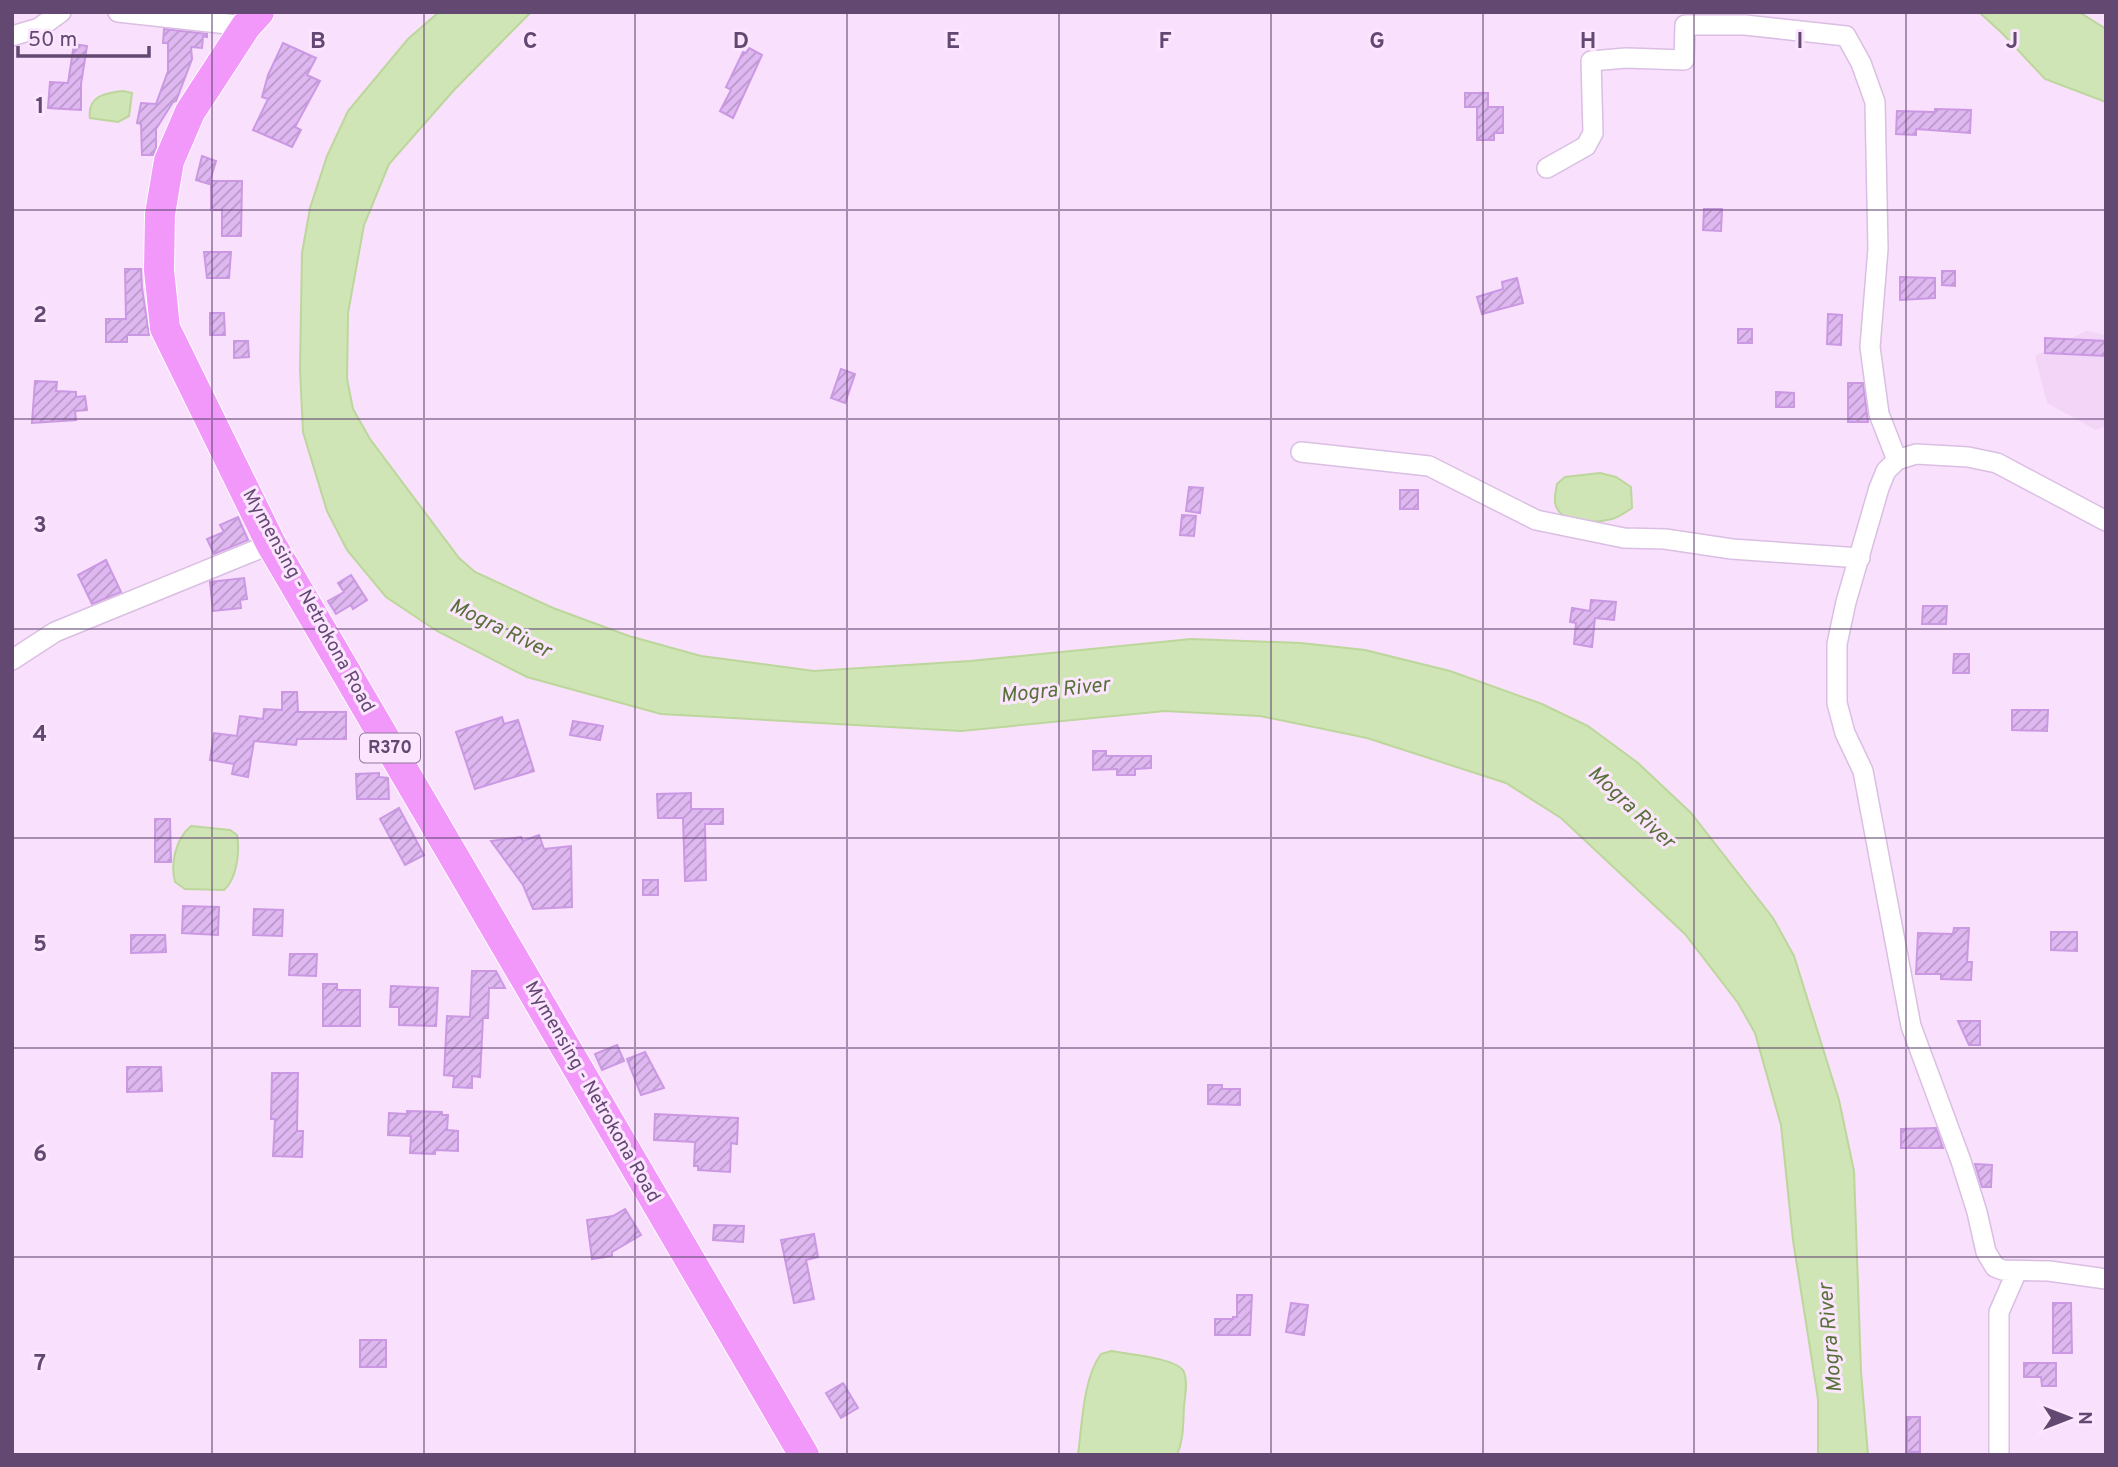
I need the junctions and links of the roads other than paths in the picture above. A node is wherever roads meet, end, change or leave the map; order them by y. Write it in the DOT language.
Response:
graph roads {
  1 [pos="61,12"];
  2 [pos="118,12"];
  3 [pos="252,19"];
  4 [pos="1790,21"];
  5 [pos="12,36"];
  6 [pos="1547,168"];
  7 [pos="1301,452"];
  8 [pos="1898,460"];
  9 [pos="2106,521"];
  10 [pos="271,544"];
  11 [pos="1860,558"];
  12 [pos="12,660"];
  13 [pos="2017,1271"];
  14 [pos="2106,1279"];
  15 [pos="804,1455"];
  16 [pos="1998,1455"];
  1 -- 5 [label="street"];
  2 -- 3 [label="street"];
  3 -- 10 [label="main road, Mymensing - Netrokona Road / R370"];
  4 -- 6 [label="street"];
  4 -- 8 [label="street"];
  7 -- 11 [label="street"];
  8 -- 9 [label="street"];
  8 -- 11 [label="street"];
  10 -- 12 [label="street"];
  10 -- 15 [label="main road, Mymensing - Netrokona Road / R370"];
  11 -- 13 [label="street"];
  13 -- 14 [label="street"];
  13 -- 16 [label="street"];
}
